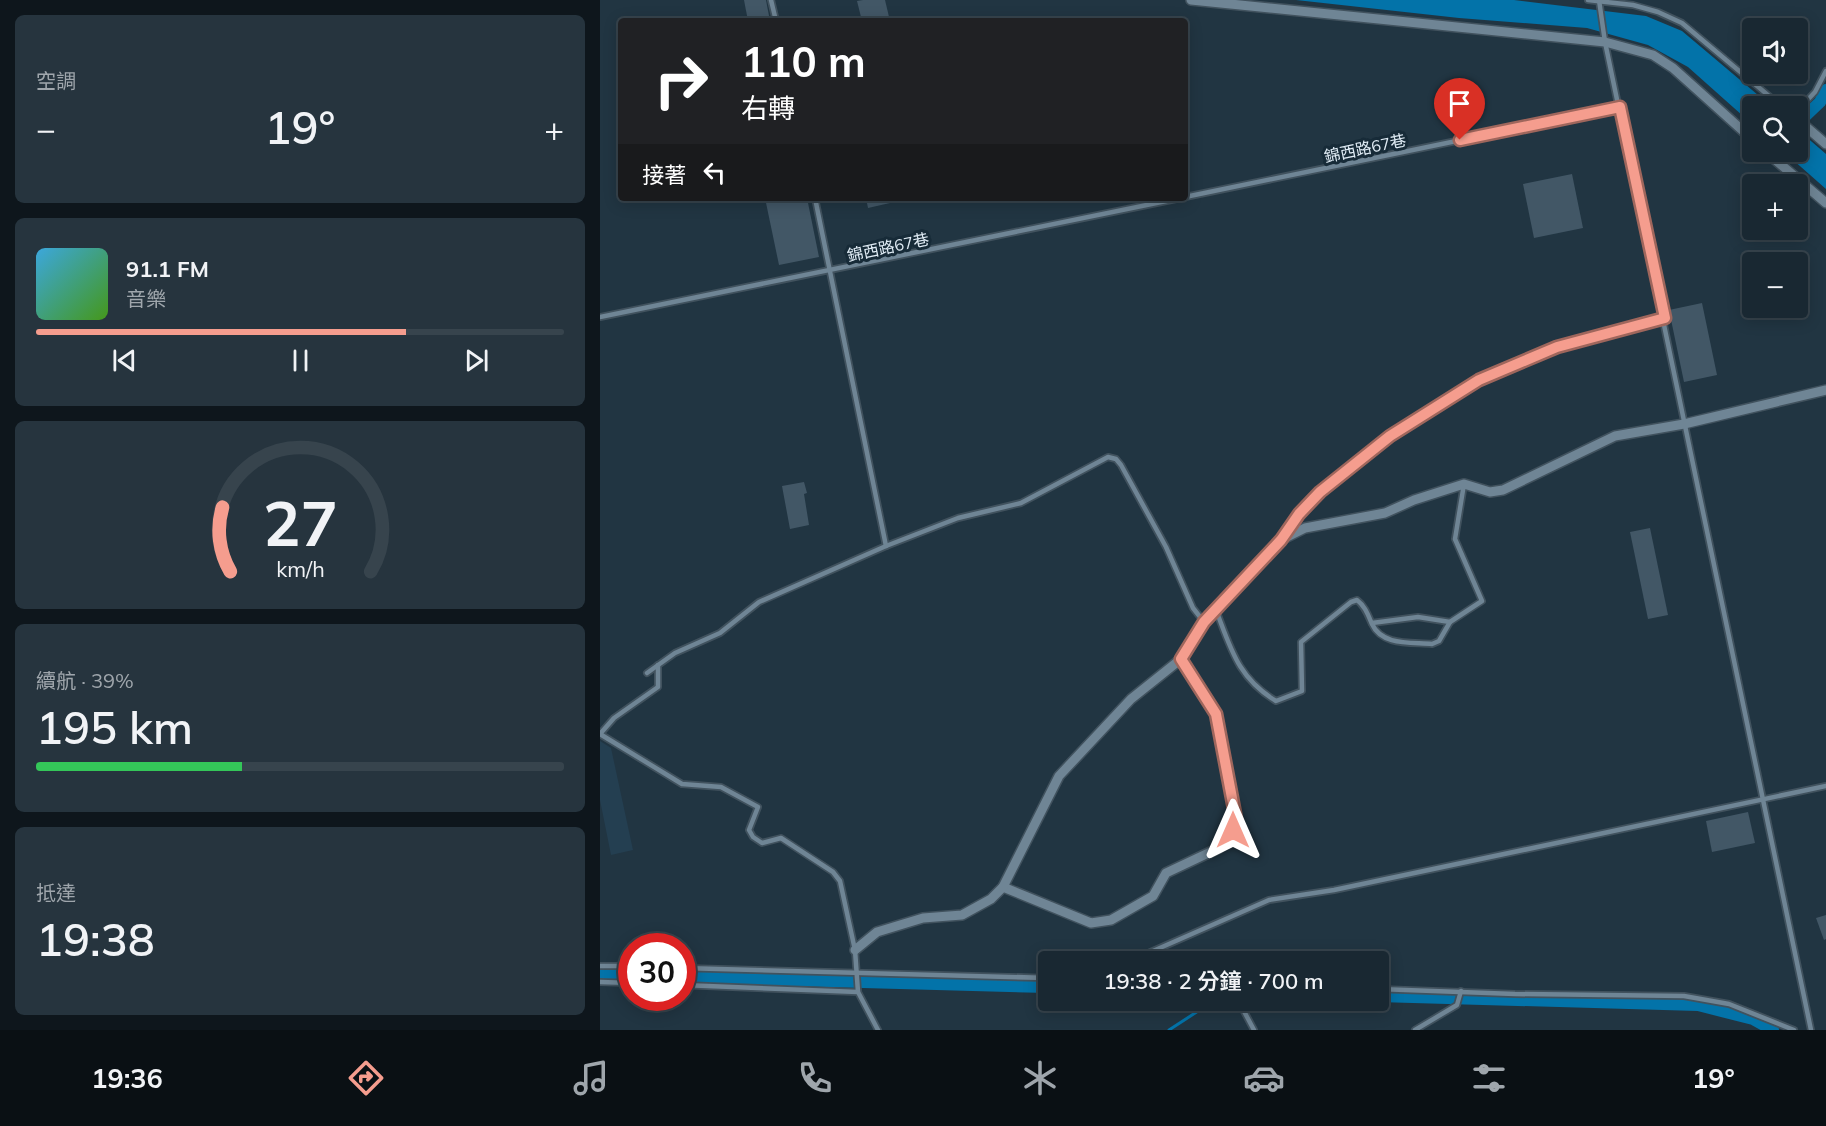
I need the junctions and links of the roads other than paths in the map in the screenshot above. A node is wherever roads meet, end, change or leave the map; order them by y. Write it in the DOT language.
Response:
graph roads {
  1 [pos="771,0"];
  2 [pos="1191,0"];
  3 [pos="1588,0"];
  4 [pos="1599,1"];
  5 [pos="775,18"];
  6 [pos="1605,42"];
  7 [pos="1826,71"];
  8 [pos="1768,96"];
  9 [pos="1808,99"];
  10 [pos="1620,107"];
  11 [pos="1808,128"];
  12 [pos="1742,130"];
  13 [pos="1826,144"];
  14 [pos="1778,162"];
  15 [pos="1188,197"];
  16 [pos="816,201"];
  17 [pos="1169,201"];
  18 [pos="1826,203"];
  19 [pos="831,271"];
  20 [pos="600,317"];
  21 [pos="1665,318"];
  22 [pos="1826,390"];
  23 [pos="1684,424"];
  24 [pos="1464,484"];
  25 [pos="1281,540"];
  26 [pos="886,546"];
  27 [pos="1216,609"];
  28 [pos="1204,622"];
  29 [pos="1450,622"];
  30 [pos="1372,623"];
  31 [pos="1181,659"];
  32 [pos="658,664"];
  33 [pos="647,673"];
  34 [pos="1826,786"];
  35 [pos="1762,800"];
  36 [pos="1003,887"];
  37 [pos="855,950"];
  38 [pos="1153,951"];
  39 [pos="600,966"];
  40 [pos="618,966"];
  41 [pos="696,968"];
  42 [pos="854,972"];
  43 [pos="1038,978"];
  44 [pos="600,982"];
  45 [pos="618,983"];
  46 [pos="696,986"];
  47 [pos="1389,989"];
  48 [pos="1461,991"];
  49 [pos="858,992"];
  50 [pos="1244,1011"];
  51 [pos="878,1030"];
  52 [pos="1254,1030"];
  53 [pos="1415,1030"];
  54 [pos="1794,1030"];
  55 [pos="1811,1030"];
  1 -- 5 [label="lane"];
  2 -- 6 [label="street"];
  3 -- 4 [label="lane"];
  4 -- 6 [label="lane"];
  4 -- 8 [label="lane"];
  6 -- 10 [label="lane"];
  6 -- 12 [label="street"];
  7 -- 9 [label="lane"];
  10 -- 15 [label="lane, 錦西路67巷"];
  10 -- 21 [label="lane"];
  11 -- 13 [label="street"];
  14 -- 18 [label="street"];
  16 -- 19 [label="lane"];
  17 -- 19 [label="lane, 錦西路67巷"];
  19 -- 20 [label="lane, 錦西路67巷"];
  19 -- 26 [label="lane"];
  21 -- 23 [label="lane"];
  21 -- 25 [label="lane"];
  22 -- 23 [label="street"];
  23 -- 24 [label="street"];
  23 -- 35 [label="lane"];
  24 -- 25 [label="street"];
  24 -- 29 [label="lane"];
  25 -- 27 [label="street"];
  26 -- 28 [label="lane"];
  26 -- 32 [label="lane"];
  27 -- 28 [label="street"];
  27 -- 30 [label="lane"];
  28 -- 31 [label="street"];
  29 -- 30 [label="lane"];
  29 -- 30 [label="lane"];
  31 -- 36 [label="street"];
  31 -- 36 [label="street"];
  32 -- 33 [label="lane"];
  32 -- 37 [label="lane"];
  34 -- 35 [label="lane"];
  35 -- 38 [label="lane"];
  35 -- 55 [label="lane"];
  36 -- 37 [label="street"];
  37 -- 42 [label="lane"];
  39 -- 40 [label="lane"];
  41 -- 42 [label="lane"];
  42 -- 43 [label="lane"];
  42 -- 49 [label="lane"];
  44 -- 45 [label="lane"];
  46 -- 49 [label="lane"];
  47 -- 48 [label="lane"];
  48 -- 53 [label="lane"];
  48 -- 54 [label="lane"];
  49 -- 51 [label="lane"];
  50 -- 52 [label="lane"];
}
